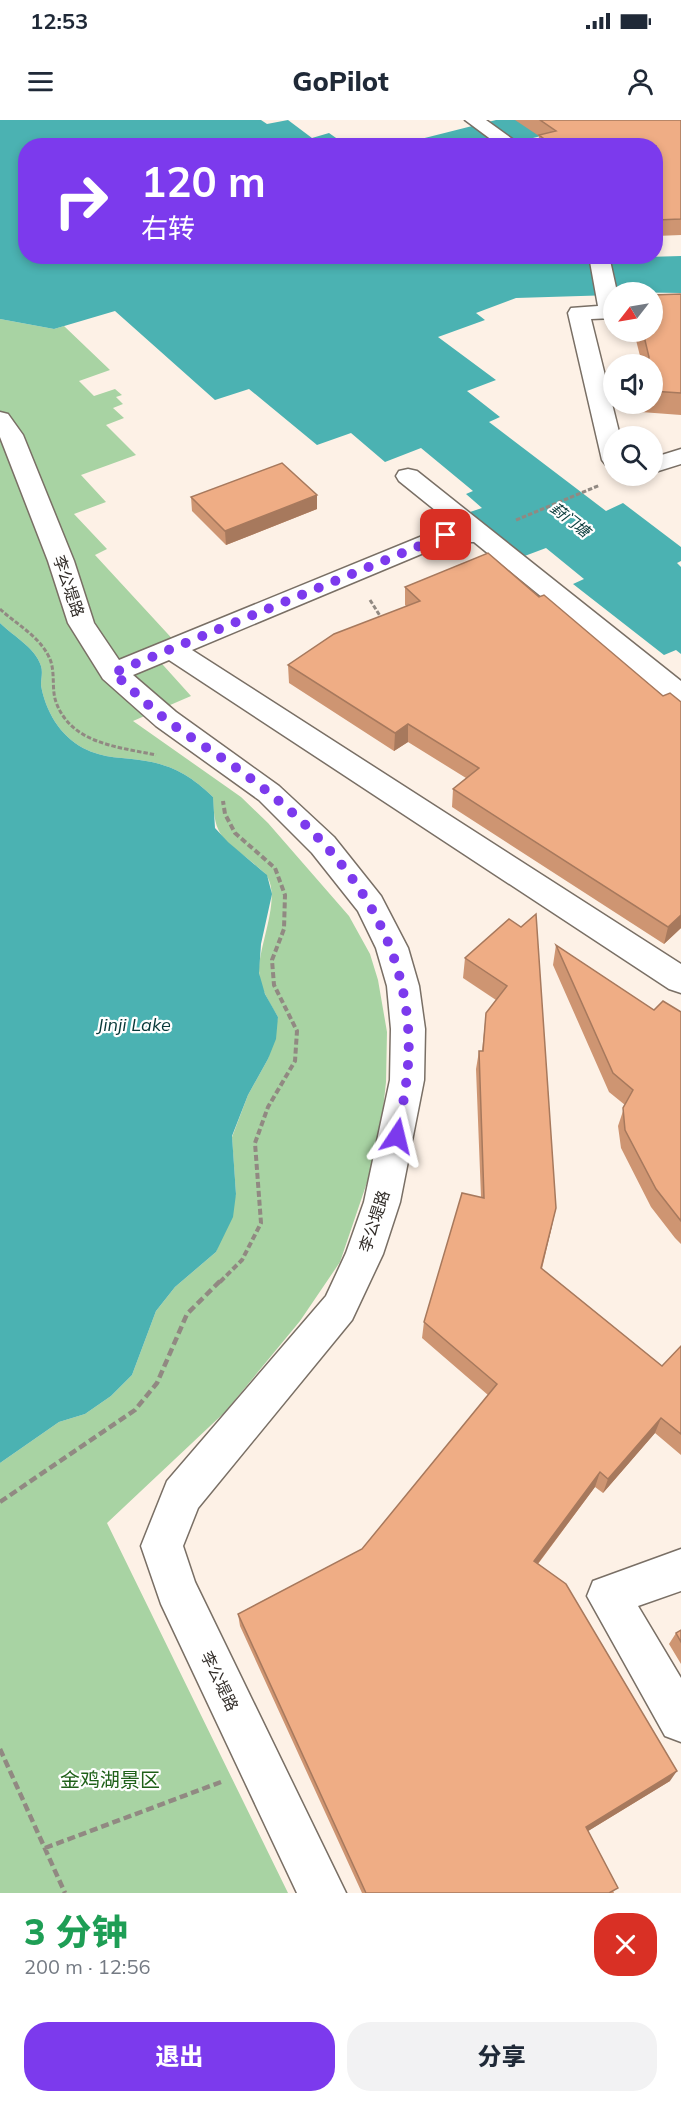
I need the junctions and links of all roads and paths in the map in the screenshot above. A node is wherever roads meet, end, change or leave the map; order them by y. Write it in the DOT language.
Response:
graph roads {
  1 [pos="475,120"];
  2 [pos="501,138"];
  3 [pos="601,264"];
  4 [pos="0,419"];
  5 [pos="607,426"];
  6 [pos="681,456"];
  7 [pos="663,462"];
  8 [pos="408,476"];
  9 [pos="603,480"];
  10 [pos="547,508"];
  11 [pos="482,534"];
  12 [pos="355,572"];
  13 [pos="0,609"];
  14 [pos="386,623"];
  15 [pos="169,648"];
  16 [pos="113,673"];
  17 [pos="681,695"];
  18 [pos="165,757"];
  19 [pos="222,794"];
  20 [pos="681,980"];
  21 [pos="0,1502"];
  22 [pos="681,1570"];
  23 [pos="681,1720"];
  24 [pos="0,1749"];
  25 [pos="262,1767"];
  26 [pos="45,1848"];
  27 [pos="65,1893"];
  28 [pos="322,1893"];
  1 -- 2 [label="street"];
  3 -- 5 [label="street"];
  4 -- 16 [label="street, 李公堤路"];
  6 -- 7 [label="street"];
  8 -- 11 [label="street"];
  9 -- 10 [label="path"];
  11 -- 12 [label="street"];
  11 -- 17 [label="street"];
  12 -- 14 [label="path"];
  12 -- 15 [label="street"];
  13 -- 18 [label="path"];
  15 -- 16 [label="street"];
  15 -- 20 [label="street"];
  16 -- 25 [label="street, 李公堤路"];
  19 -- 21 [label="path"];
  22 -- 23 [label="street"];
  24 -- 26 [label="path"];
  25 -- 26 [label="path"];
  25 -- 28 [label="street, 李公堤路"];
  26 -- 27 [label="path"];
}
